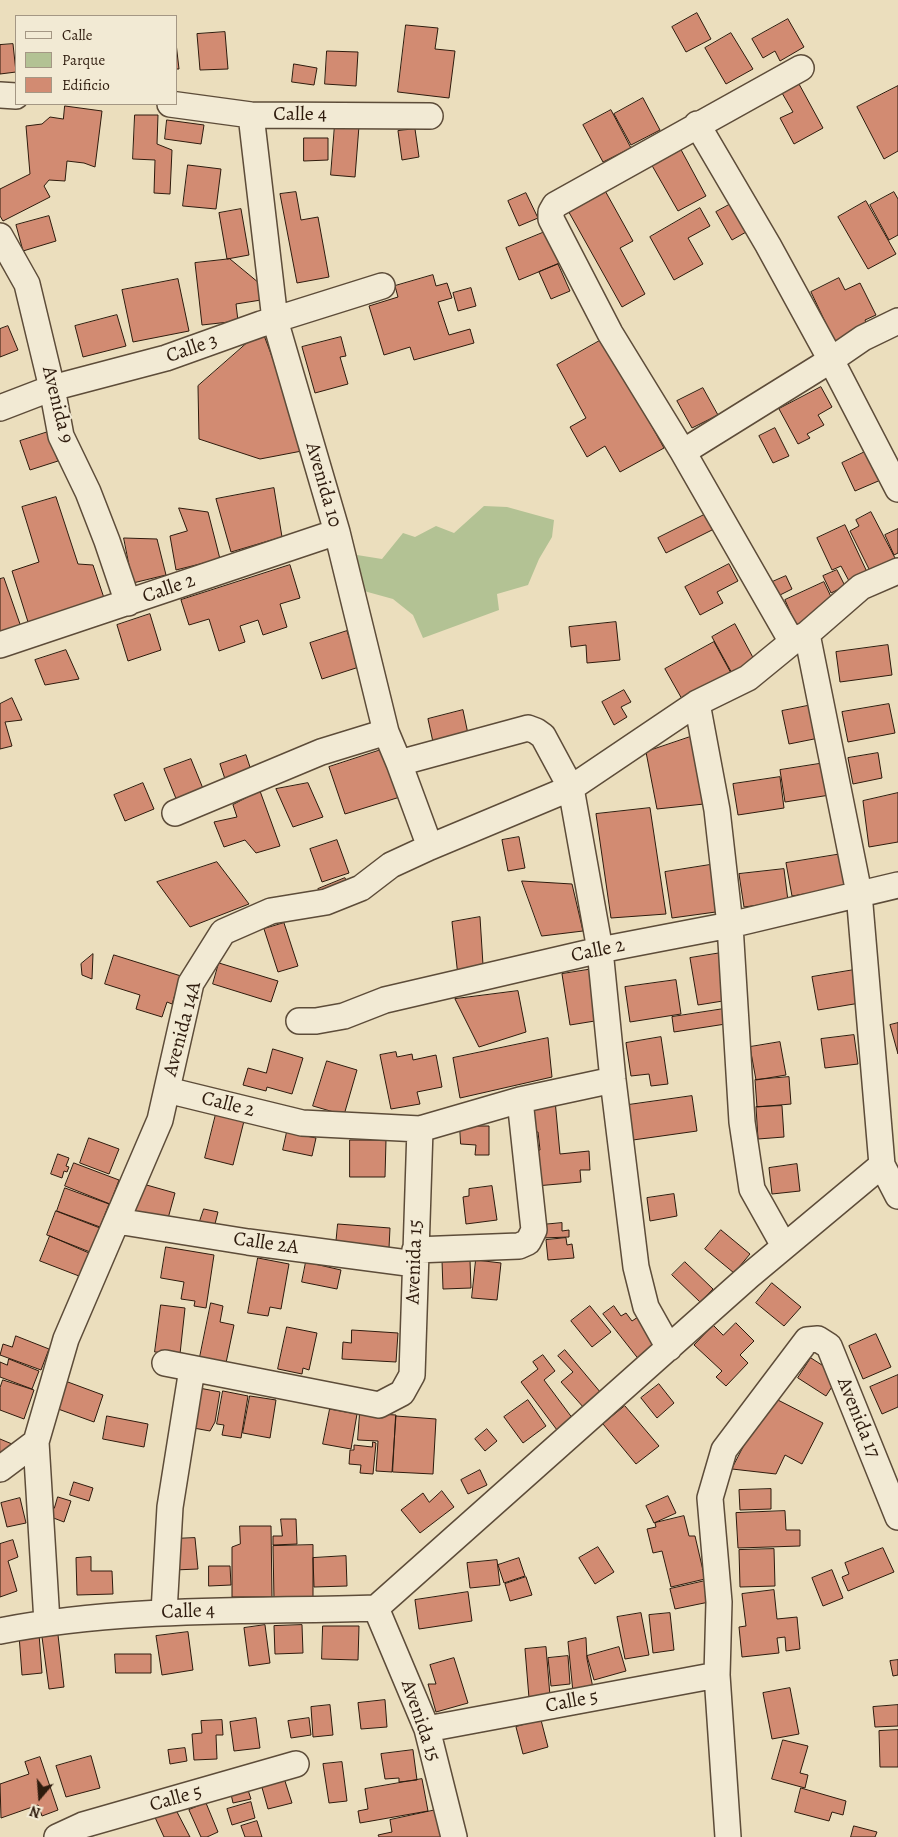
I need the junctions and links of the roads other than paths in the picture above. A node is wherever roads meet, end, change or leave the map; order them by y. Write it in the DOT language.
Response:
graph roads {
  1 [pos="801,68"];
  2 [pos="0,96"];
  3 [pos="15,96"];
  4 [pos="177,105"];
  5 [pos="251,115"];
  6 [pos="430,116"];
  7 [pos="697,124"];
  8 [pos="0,236"];
  9 [pos="382,286"];
  10 [pos="275,320"];
  11 [pos="898,321"];
  12 [pos="831,360"];
  13 [pos="52,388"];
  14 [pos="0,408"];
  15 [pos="683,452"];
  16 [pos="898,489"];
  17 [pos="337,532"];
  18 [pos="898,571"];
  19 [pos="128,602"];
  20 [pos="800,638"];
  21 [pos="0,644"];
  22 [pos="697,703"];
  23 [pos="386,732"];
  24 [pos="399,763"];
  25 [pos="571,788"];
  26 [pos="175,813"];
  27 [pos="430,847"];
  28 [pos="898,885"];
  29 [pos="860,893"];
  30 [pos="730,925"];
  31 [pos="600,950"];
  32 [pos="299,1021"];
  33 [pos="613,1080"];
  34 [pos="167,1090"];
  35 [pos="520,1100"];
  36 [pos="420,1130"];
  37 [pos="882,1165"];
  38 [pos="898,1196"];
  39 [pos="117,1221"];
  40 [pos="784,1246"];
  41 [pos="415,1257"];
  42 [pos="669,1348"];
  43 [pos="165,1363"];
  44 [pos="192,1369"];
  45 [pos="36,1442"];
  46 [pos="0,1469"];
  47 [pos="898,1517"];
  48 [pos="376,1608"];
  49 [pos="164,1612"];
  50 [pos="47,1622"];
  51 [pos="0,1631"];
  52 [pos="717,1675"];
  53 [pos="427,1729"];
  54 [pos="296,1764"];
  55 [pos="57,1837"];
  56 [pos="454,1837"];
  57 [pos="728,1837"];
  1 -- 7 [label="street"];
  2 -- 3 [label="street"];
  4 -- 5 [label="street, Calle 4"];
  5 -- 6 [label="street, Calle 4"];
  5 -- 10 [label="street, Avenida 10"];
  7 -- 12 [label="street"];
  7 -- 15 [label="street"];
  8 -- 13 [label="street, Avenida 9"];
  9 -- 10 [label="street, Calle 3"];
  10 -- 13 [label="street, Calle 3"];
  10 -- 17 [label="street, Avenida 10"];
  11 -- 12 [label="street"];
  12 -- 15 [label="street"];
  12 -- 16 [label="street"];
  13 -- 14 [label="street, Calle 3"];
  13 -- 19 [label="street, Avenida 9"];
  15 -- 20 [label="street"];
  17 -- 19 [label="street, Calle 2"];
  17 -- 23 [label="street, Avenida 10"];
  18 -- 20 [label="street, Avenida 14A"];
  19 -- 21 [label="street, Calle 2"];
  20 -- 22 [label="street, Avenida 14A"];
  20 -- 29 [label="street"];
  22 -- 25 [label="street, Avenida 14A"];
  22 -- 30 [label="street"];
  23 -- 24 [label="street, Avenida 10"];
  23 -- 26 [label="street"];
  24 -- 25 [label="street"];
  24 -- 27 [label="street, Avenida 10"];
  25 -- 27 [label="street, Avenida 14A"];
  25 -- 31 [label="street"];
  27 -- 34 [label="street, Avenida 14A"];
  28 -- 29 [label="street, Calle 2"];
  29 -- 30 [label="street, Calle 2"];
  29 -- 37 [label="street"];
  30 -- 31 [label="street, Calle 2"];
  30 -- 40 [label="street"];
  31 -- 32 [label="street, Calle 2"];
  31 -- 33 [label="street"];
  33 -- 35 [label="street, Calle 2"];
  33 -- 42 [label="street"];
  34 -- 36 [label="street, Calle 2"];
  34 -- 39 [label="street, Avenida 14A"];
  35 -- 36 [label="street, Calle 2"];
  35 -- 41 [label="street, Calle 2A"];
  36 -- 41 [label="street, Avenida 15"];
  37 -- 38 [label="street"];
  37 -- 40 [label="street"];
  39 -- 41 [label="street, Calle 2A"];
  39 -- 45 [label="street, Avenida 14A"];
  40 -- 42 [label="street"];
  41 -- 44 [label="street, Avenida 15"];
  42 -- 48 [label="street"];
  43 -- 44 [label="street"];
  44 -- 49 [label="street"];
  45 -- 46 [label="street"];
  45 -- 50 [label="street, Avenida 14A"];
  47 -- 52 [label="street, Avenida 17"];
  48 -- 49 [label="street, Calle 4"];
  48 -- 53 [label="street, Avenida 15"];
  49 -- 50 [label="street, Calle 4"];
  50 -- 51 [label="street, Calle 4"];
  52 -- 53 [label="street, Calle 5"];
  52 -- 57 [label="street"];
  53 -- 56 [label="street, Avenida 15"];
  54 -- 55 [label="street, Calle 5"];
}
